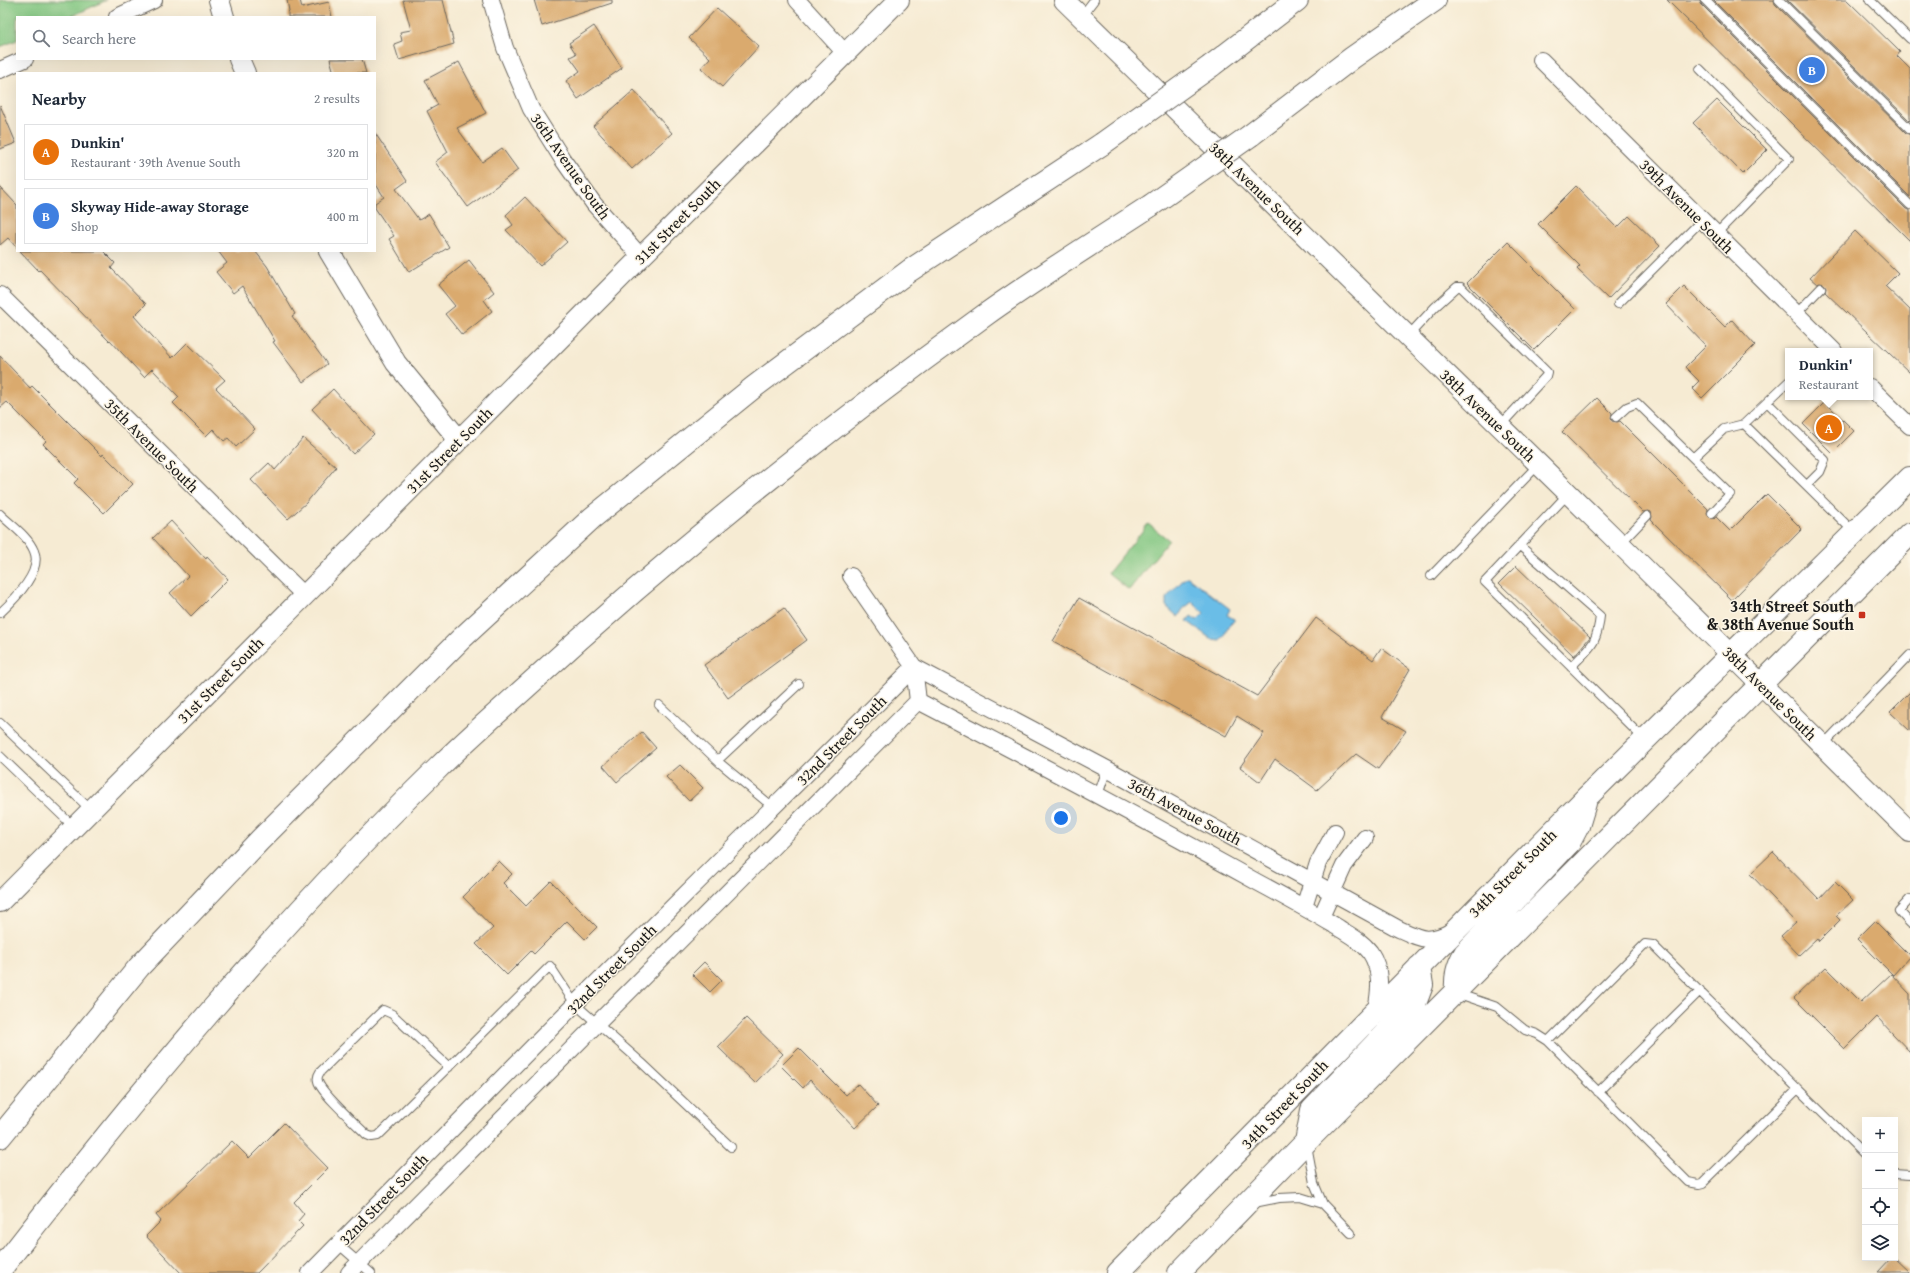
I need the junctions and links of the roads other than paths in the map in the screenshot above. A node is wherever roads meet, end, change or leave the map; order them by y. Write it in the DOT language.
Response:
graph roads {
  1 [pos="154,0"];
  2 [pos="219,0"];
  3 [pos="491,0"];
  4 [pos="798,0"];
  5 [pos="898,0"];
  6 [pos="1064,0"];
  7 [pos="1094,0"];
  8 [pos="1297,0"];
  9 [pos="1435,0"];
  10 [pos="1705,0"];
  11 [pos="1780,0"];
  12 [pos="1870,0"];
  13 [pos="119,16"];
  14 [pos="224,16"];
  15 [pos="1081,16"];
  16 [pos="1910,39"];
  17 [pos="846,54"];
  18 [pos="23,60"];
  19 [pos="239,60"];
  20 [pos="1541,60"];
  21 [pos="1700,69"];
  22 [pos="0,70"];
  23 [pos="245,72"];
  24 [pos="1910,129"];
  25 [pos="1910,205"];
  26 [pos="1702,220"];
  27 [pos="1716,234"];
  28 [pos="330,252"];
  29 [pos="641,257"];
  30 [pos="1821,288"];
  31 [pos="0,295"];
  32 [pos="1618,304"];
  33 [pos="1796,314"];
  34 [pos="1408,336"];
  35 [pos="1826,348"];
  36 [pos="1785,385"];
  37 [pos="1873,390"];
  38 [pos="1766,402"];
  39 [pos="1616,417"];
  40 [pos="1744,424"];
  41 [pos="1500,426"];
  42 [pos="1910,426"];
  43 [pos="459,440"];
  44 [pos="1693,458"];
  45 [pos="1539,464"];
  46 [pos="1910,478"];
  47 [pos="1806,485"];
  48 [pos="1569,494"];
  49 [pos="1712,513"];
  50 [pos="0,514"];
  51 [pos="1647,516"];
  52 [pos="1855,533"];
  53 [pos="1910,534"];
  54 [pos="1620,544"];
  55 [pos="1518,545"];
  56 [pos="851,576"];
  57 [pos="1431,576"];
  58 [pos="304,595"];
  59 [pos="0,613"];
  60 [pos="1732,655"];
  61 [pos="1910,655"];
  62 [pos="914,667"];
  63 [pos="1571,667"];
  64 [pos="799,684"];
  65 [pos="1762,684"];
  66 [pos="918,701"];
  67 [pos="659,705"];
  68 [pos="0,723"];
  69 [pos="1645,741"];
  70 [pos="1823,745"];
  71 [pos="0,756"];
  72 [pos="718,760"];
  73 [pos="1107,769"];
  74 [pos="1098,795"];
  75 [pos="1586,798"];
  76 [pos="773,807"];
  77 [pos="91,810"];
  78 [pos="74,827"];
  79 [pos="1335,832"];
  80 [pos="1910,832"];
  81 [pos="1365,838"];
  82 [pos="1313,881"];
  83 [pos="1332,891"];
  84 [pos="1910,899"];
  85 [pos="0,902"];
  86 [pos="1304,907"];
  87 [pos="1321,917"];
  88 [pos="1910,923"];
  89 [pos="1457,929"];
  90 [pos="1419,967"];
  91 [pos="1700,991"];
  92 [pos="1456,993"];
  93 [pos="575,1004"];
  94 [pos="1376,1010"];
  95 [pos="598,1024"];
  96 [pos="1548,1041"];
  97 [pos="449,1067"];
  98 [pos="1798,1089"];
  99 [pos="1598,1092"];
  100 [pos="0,1137"];
  101 [pos="1306,1142"];
  102 [pos="731,1147"];
  103 [pos="1863,1153"];
  104 [pos="1898,1174"];
  105 [pos="1910,1175"];
  106 [pos="1323,1204"];
  107 [pos="1245,1206"];
  108 [pos="1351,1233"];
  109 [pos="339,1245"];
  110 [pos="360,1269"];
  111 [pos="0,1270"];
  112 [pos="310,1273"];
  113 [pos="1118,1273"];
  114 [pos="1179,1273"];
  1 -- 13 [label="street"];
  2 -- 14 [label="street"];
  3 -- 29 [label="street, 36th Avenue South"];
  4 -- 17 [label="street"];
  5 -- 17 [label="street, 31st Street South"];
  6 -- 15 [label="street, 38th Avenue South"];
  7 -- 15 [label="lane"];
  8 -- 100 [label="highway, bridge"];
  9 -- 111 [label="highway, bridge"];
  10 -- 25 [label="lane"];
  11 -- 24 [label="lane"];
  12 -- 16 [label="lane"];
  15 -- 34 [label="street, 38th Avenue South"];
  17 -- 29 [label="street, 31st Street South"];
  18 -- 22 [label="street"];
  19 -- 23 [label="street"];
  20 -- 26 [label="street, 39th Avenue South"];
  21 -- 27 [label="lane"];
  26 -- 27 [label="street, 39th Avenue South"];
  26 -- 32 [label="lane"];
  27 -- 33 [label="street, 39th Avenue South"];
  28 -- 43 [label="street"];
  29 -- 43 [label="street, 31st Street South"];
  30 -- 33 [label="lane"];
  31 -- 58 [label="street, 35th Avenue South"];
  33 -- 35 [label="street, 39th Avenue South"];
  34 -- 41 [label="street, 38th Avenue South"];
  34 -- 41 [label="lane"];
  36 -- 38 [label="lane"];
  37 -- 42 [label="street"];
  38 -- 40 [label="lane"];
  38 -- 47 [label="lane"];
  39 -- 44 [label="lane"];
  40 -- 44 [label="lane"];
  40 -- 47 [label="lane"];
  41 -- 45 [label="street, 38th Avenue South"];
  43 -- 58 [label="street, 31st Street South"];
  44 -- 49 [label="lane"];
  45 -- 48 [label="street, 38th Avenue South"];
  45 -- 57 [label="lane"];
  46 -- 52 [label="highway, 34th Street South"];
  47 -- 52 [label="lane"];
  48 -- 54 [label="street, 38th Avenue South"];
  48 -- 55 [label="lane"];
  50 -- 59 [label="lane"];
  51 -- 54 [label="lane"];
  52 -- 60 [label="highway, 34th Street South"];
  53 -- 65 [label="highway"];
  54 -- 60 [label="street, 38th Avenue South"];
  55 -- 63 [label="lane"];
  55 -- 63 [label="lane"];
  56 -- 62 [label="street, 36th Avenue South"];
  58 -- 77 [label="street, 31st Street South"];
  60 -- 65 [label="street, 38th Avenue South"];
  60 -- 69 [label="highway, 34th Street South"];
  61 -- 70 [label="lane"];
  62 -- 66 [label="street, 36th Avenue South"];
  62 -- 73 [label="street, 36th Avenue South"];
  62 -- 76 [label="street, 32nd Street South"];
  63 -- 69 [label="lane"];
  64 -- 72 [label="lane"];
  65 -- 70 [label="street, 38th Avenue South"];
  65 -- 92 [label="highway"];
  66 -- 74 [label="street, 36th Avenue South"];
  66 -- 95 [label="street, 32nd Street South"];
  67 -- 72 [label="lane"];
  68 -- 77 [label="lane"];
  69 -- 75 [label="highway, 34th Street South"];
  70 -- 80 [label="street, 38th Avenue South"];
  71 -- 78 [label="lane"];
  72 -- 76 [label="lane"];
  73 -- 74 [label="lane"];
  73 -- 82 [label="street, 36th Avenue South"];
  74 -- 86 [label="street, 36th Avenue South"];
  75 -- 89 [label="highway, 34th Street South"];
  75 -- 92 [label="highway"];
  76 -- 93 [label="street, 32nd Street South"];
  77 -- 78 [label="street, 31st Street South"];
  78 -- 85 [label="street, 31st Street South"];
  79 -- 82 [label="street"];
  81 -- 83 [label="street"];
  82 -- 83 [label="street, 36th Avenue South"];
  82 -- 86 [label="street"];
  83 -- 87 [label="street"];
  83 -- 89 [label="street, 36th Avenue South"];
  84 -- 88 [label="lane"];
  86 -- 87 [label="street, 36th Avenue South"];
  87 -- 94 [label="street, 36th Avenue South"];
  89 -- 90 [label="highway, 34th Street South"];
  90 -- 94 [label="highway, 34th Street South"];
  90 -- 101 [label="highway"];
  91 -- 96 [label="lane"];
  91 -- 98 [label="lane"];
  91 -- 99 [label="lane"];
  92 -- 96 [label="lane"];
  92 -- 101 [label="highway"];
  93 -- 95 [label="lane"];
  93 -- 97 [label="lane"];
  93 -- 109 [label="street, 32nd Street South"];
  94 -- 113 [label="highway, 34th Street South"];
  95 -- 102 [label="lane"];
  95 -- 110 [label="street, 32nd Street South"];
  96 -- 99 [label="lane"];
  97 -- 97 [label="lane"];
  98 -- 99 [label="lane"];
  98 -- 103 [label="lane"];
  101 -- 106 [label="lane"];
  101 -- 107 [label="highway"];
  104 -- 105 [label="lane"];
  106 -- 107 [label="lane"];
  106 -- 108 [label="lane"];
  107 -- 114 [label="highway"];
  109 -- 110 [label="lane"];
  109 -- 112 [label="street, 32nd Street South"];
}
